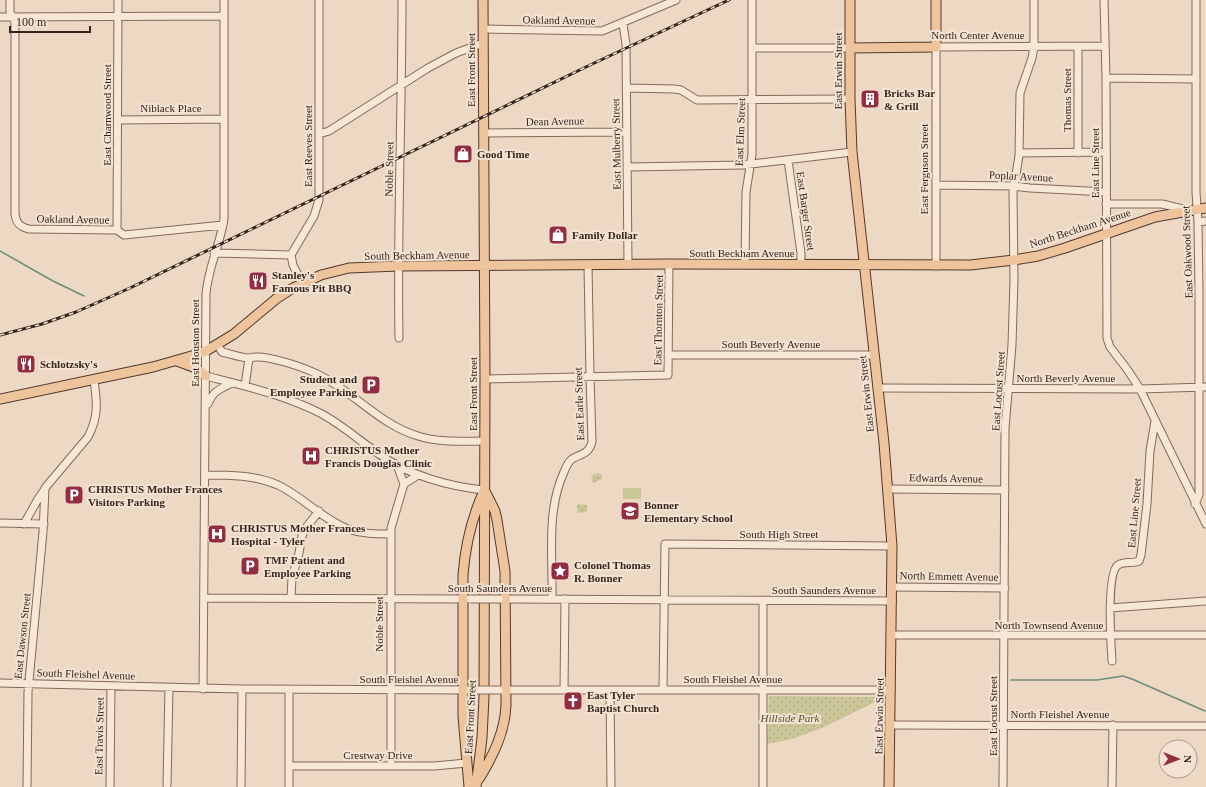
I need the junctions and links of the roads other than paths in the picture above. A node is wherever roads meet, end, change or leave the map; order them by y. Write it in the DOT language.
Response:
graph roads {
  1 [pos="10,0"];
  2 [pos="118,0"];
  3 [pos="224,0"];
  4 [pos="319,0"];
  5 [pos="402,0"];
  6 [pos="482,0"];
  7 [pos="676,0"];
  8 [pos="752,0"];
  9 [pos="850,0"];
  10 [pos="936,0"];
  11 [pos="1034,0"];
  12 [pos="1104,0"];
  13 [pos="1196,0"];
  14 [pos="224,16"];
  15 [pos="0,17"];
  16 [pos="13,17"];
  17 [pos="118,17"];
  18 [pos="623,24"];
  19 [pos="482,29"];
  20 [pos="482,43"];
  21 [pos="1105,46"];
  22 [pos="936,47"];
  23 [pos="1034,47"];
  24 [pos="1078,47"];
  25 [pos="752,48"];
  26 [pos="850,48"];
  27 [pos="1106,78"];
  28 [pos="1196,79"];
  29 [pos="402,85"];
  30 [pos="626,88"];
  31 [pos="850,99"];
  32 [pos="752,100"];
  33 [pos="224,119"];
  34 [pos="118,120"];
  35 [pos="627,132"];
  36 [pos="483,133"];
  37 [pos="319,134"];
  38 [pos="852,152"];
  39 [pos="1106,152"];
  40 [pos="1019,153"];
  41 [pos="1078,153"];
  42 [pos="788,160"];
  43 [pos="751,164"];
  44 [pos="628,167"];
  45 [pos="936,185"];
  46 [pos="1014,186"];
  47 [pos="1106,192"];
  48 [pos="1106,204"];
  49 [pos="1202,208"];
  50 [pos="1188,210"];
  51 [pos="1206,221"];
  52 [pos="1198,222"];
  53 [pos="223,225"];
  54 [pos="117,230"];
  55 [pos="1106,233"];
  56 [pos="214,253"];
  57 [pos="292,255"];
  58 [pos="1014,260"];
  59 [pos="669,264"];
  60 [pos="745,264"];
  61 [pos="588,265"];
  62 [pos="628,265"];
  63 [pos="801,265"];
  64 [pos="399,266"];
  65 [pos="485,266"];
  66 [pos="865,266"];
  67 [pos="936,266"];
  68 [pos="302,283"];
  69 [pos="399,338"];
  70 [pos="217,344"];
  71 [pos="206,351"];
  72 [pos="668,355"];
  73 [pos="874,355"];
  74 [pos="249,358"];
  75 [pos="177,361"];
  76 [pos="206,376"];
  77 [pos="590,376"];
  78 [pos="485,379"];
  79 [pos="94,380"];
  80 [pos="232,383"];
  81 [pos="245,386"];
  82 [pos="1203,387"];
  83 [pos="877,388"];
  84 [pos="1009,388"];
  85 [pos="1140,389"];
  86 [pos="0,400"];
  87 [pos="206,408"];
  88 [pos="1155,420"];
  89 [pos="485,441"];
  90 [pos="397,465"];
  91 [pos="205,475"];
  92 [pos="418,475"];
  93 [pos="404,484"];
  94 [pos="45,488"];
  95 [pos="888,488"];
  96 [pos="485,490"];
  97 [pos="1005,490"];
  98 [pos="1195,504"];
  99 [pos="319,511"];
  100 [pos="0,523"];
  101 [pos="24,524"];
  102 [pos="44,524"];
  103 [pos="1206,524"];
  104 [pos="391,534"];
  105 [pos="892,546"];
  106 [pos="892,586"];
  107 [pos="1005,588"];
  108 [pos="204,598"];
  109 [pos="291,598"];
  110 [pos="390,598"];
  111 [pos="467,599"];
  112 [pos="503,599"];
  113 [pos="552,599"];
  114 [pos="565,599"];
  115 [pos="664,600"];
  116 [pos="763,601"];
  117 [pos="892,601"];
  118 [pos="1206,601"];
  119 [pos="1110,608"];
  120 [pos="892,635"];
  121 [pos="1206,635"];
  122 [pos="1004,636"];
  123 [pos="1111,636"];
  124 [pos="1112,661"];
  125 [pos="0,682"];
  126 [pos="28,683"];
  127 [pos="111,686"];
  128 [pos="169,688"];
  129 [pos="203,689"];
  130 [pos="242,689"];
  131 [pos="290,690"];
  132 [pos="390,690"];
  133 [pos="467,690"];
  134 [pos="502,690"];
  135 [pos="564,690"];
  136 [pos="610,690"];
  137 [pos="663,690"];
  138 [pos="762,690"];
  139 [pos="891,690"];
  140 [pos="891,725"];
  141 [pos="1004,725"];
  142 [pos="1113,725"];
  143 [pos="1206,726"];
  144 [pos="467,764"];
  145 [pos="390,765"];
  146 [pos="289,766"];
  147 [pos="167,785"];
  148 [pos="474,786"];
  149 [pos="27,787"];
  150 [pos="110,787"];
  151 [pos="241,787"];
  152 [pos="289,787"];
  153 [pos="611,787"];
  154 [pos="763,787"];
  155 [pos="889,787"];
  156 [pos="1003,787"];
  157 [pos="1112,787"];
  1 -- 16 [label="street"];
  2 -- 17 [label="street, East Charnwood Street"];
  3 -- 14 [label="street, East Houston Street"];
  4 -- 37 [label="street, East Reeves Street"];
  5 -- 29 [label="street, Noble Street"];
  6 -- 19 [label="main road, East Front Street"];
  7 -- 18 [label="street, Oakland Avenue"];
  8 -- 25 [label="street, East Elm Street"];
  9 -- 26 [label="main road, East Erwin Street"];
  10 -- 22 [label="main road, East Ferguson Street"];
  11 -- 23 [label="street, East Locust Street"];
  12 -- 21 [label="street, East Line Street"];
  13 -- 28 [label="street, East Oakwood Street"];
  14 -- 17 [label="street"];
  14 -- 33 [label="street, East Houston Street"];
  15 -- 16 [label="street"];
  16 -- 17 [label="street"];
  16 -- 54 [label="street, Oakland Avenue"];
  17 -- 34 [label="street, East Charnwood Street"];
  18 -- 19 [label="street, Oakland Avenue"];
  18 -- 30 [label="street, East Mulberry Street"];
  19 -- 20 [label="main road, East Front Street"];
  20 -- 29 [label="street"];
  20 -- 36 [label="main road, East Front Street"];
  21 -- 24 [label="street, North Center Avenue"];
  21 -- 27 [label="street, East Line Street"];
  22 -- 23 [label="street, North Center Avenue"];
  22 -- 26 [label="main road, North Center Avenue"];
  22 -- 45 [label="street, East Ferguson Street"];
  23 -- 24 [label="street, North Center Avenue"];
  23 -- 40 [label="street, East Locust Street"];
  24 -- 41 [label="street, Thomas Street"];
  25 -- 26 [label="street"];
  25 -- 32 [label="street, East Elm Street"];
  26 -- 31 [label="main road, East Erwin Street"];
  27 -- 28 [label="street"];
  27 -- 39 [label="street, East Line Street"];
  28 -- 49 [label="street, East Oakwood Street"];
  29 -- 37 [label="street"];
  29 -- 64 [label="street, Noble Street"];
  30 -- 32 [label="street"];
  30 -- 35 [label="street, East Mulberry Street"];
  31 -- 32 [label="street"];
  31 -- 38 [label="main road, East Erwin Street"];
  32 -- 43 [label="street, East Elm Street"];
  33 -- 34 [label="street, Niblack Place"];
  33 -- 53 [label="street, East Houston Street"];
  34 -- 54 [label="street, East Charnwood Street"];
  35 -- 36 [label="street, Dean Avenue"];
  35 -- 44 [label="street, East Mulberry Street"];
  36 -- 65 [label="main road, East Front Street"];
  37 -- 57 [label="street, East Reeves Street"];
  38 -- 42 [label="street"];
  38 -- 66 [label="main road, East Erwin Street"];
  39 -- 41 [label="street"];
  39 -- 47 [label="street, East Line Street"];
  40 -- 41 [label="street"];
  40 -- 46 [label="street, East Locust Street"];
  42 -- 43 [label="street"];
  42 -- 63 [label="street, East Barger Street"];
  43 -- 44 [label="street"];
  43 -- 60 [label="street, East Elm Street"];
  44 -- 62 [label="street, East Mulberry Street"];
  45 -- 46 [label="street, Poplar Avenue"];
  45 -- 67 [label="street, East Ferguson Street"];
  46 -- 47 [label="street, Poplar Avenue"];
  46 -- 58 [label="street, East Locust Street"];
  47 -- 48 [label="street, East Line Street"];
  48 -- 50 [label="street"];
  48 -- 55 [label="street, East Line Street"];
  49 -- 50 [label="main road, North Beckham Avenue"];
  49 -- 52 [label="street, East Oakwood Street"];
  50 -- 55 [label="main road, North Beckham Avenue"];
  51 -- 52 [label="street"];
  52 -- 82 [label="street, East Oakwood Street"];
  53 -- 54 [label="street, Oakland Avenue"];
  53 -- 56 [label="street, East Houston Street"];
  55 -- 58 [label="main road, North Beckham Avenue"];
  55 -- 85 [label="street, East Line Street"];
  56 -- 57 [label="street"];
  56 -- 71 [label="street, East Houston Street"];
  57 -- 68 [label="street"];
  58 -- 67 [label="main road, North Beckham Avenue"];
  58 -- 84 [label="street, East Locust Street"];
  59 -- 60 [label="main road, South Beckham Avenue"];
  59 -- 62 [label="main road, South Beckham Avenue"];
  59 -- 72 [label="street, East Thornton Street"];
  60 -- 63 [label="main road, South Beckham Avenue"];
  61 -- 62 [label="main road, South Beckham Avenue"];
  61 -- 65 [label="main road, South Beckham Avenue"];
  61 -- 77 [label="street, East Earle Street"];
  63 -- 66 [label="main road, South Beckham Avenue"];
  64 -- 65 [label="main road, South Beckham Avenue"];
  64 -- 68 [label="main road, South Beckham Avenue"];
  64 -- 69 [label="street, Noble Street"];
  65 -- 78 [label="main road, East Front Street"];
  66 -- 67 [label="main road, North Beckham Avenue"];
  66 -- 73 [label="main road, East Erwin Street"];
  68 -- 70 [label="main road, South Beckham Avenue"];
  70 -- 71 [label="main road, South Beckham Avenue"];
  70 -- 74 [label="street"];
  71 -- 75 [label="main road, South Beckham Avenue"];
  71 -- 76 [label="street, East Houston Street"];
  72 -- 73 [label="street, South Beverly Avenue"];
  72 -- 77 [label="street, East Thornton Street"];
  73 -- 83 [label="main road, East Erwin Street"];
  74 -- 81 [label="street"];
  74 -- 89 [label="street"];
  75 -- 76 [label="main road"];
  75 -- 79 [label="main road, South Beckham Avenue"];
  76 -- 80 [label="street"];
  76 -- 87 [label="street, East Houston Street"];
  77 -- 78 [label="street"];
  77 -- 113 [label="street, East Earle Street"];
  78 -- 89 [label="main road, East Front Street"];
  79 -- 86 [label="main road, South Beckham Avenue"];
  79 -- 94 [label="street"];
  80 -- 81 [label="street"];
  80 -- 87 [label="street"];
  81 -- 90 [label="street"];
  82 -- 85 [label="street, North Beverly Avenue"];
  82 -- 98 [label="street, East Oakwood Street"];
  83 -- 84 [label="street, North Beverly Avenue"];
  83 -- 95 [label="main road, East Erwin Street"];
  84 -- 85 [label="street, North Beverly Avenue"];
  84 -- 97 [label="street, East Locust Street"];
  85 -- 88 [label="street, East Line Street"];
  87 -- 91 [label="street, East Houston Street"];
  88 -- 98 [label="street, East Line Street"];
  88 -- 119 [label="street, East Line Street"];
  89 -- 96 [label="main road, East Front Street"];
  90 -- 92 [label="street"];
  90 -- 93 [label="street"];
  91 -- 99 [label="street"];
  91 -- 108 [label="street, East Houston Street"];
  92 -- 93 [label="street"];
  92 -- 96 [label="street"];
  93 -- 104 [label="street, Noble Street"];
  94 -- 101 [label="street"];
  94 -- 102 [label="street, East Dawson Street"];
  95 -- 97 [label="street, Edwards Avenue"];
  95 -- 105 [label="main road, East Erwin Street"];
  96 -- 111 [label="main road"];
  96 -- 112 [label="main road"];
  96 -- 148 [label="main road, East Front Street"];
  97 -- 107 [label="street, East Locust Street"];
  98 -- 103 [label="street, East Line Street"];
  99 -- 104 [label="street"];
  99 -- 109 [label="street"];
  100 -- 101 [label="street"];
  101 -- 102 [label="street"];
  102 -- 126 [label="street, East Dawson Street"];
  104 -- 110 [label="street, Noble Street"];
  105 -- 106 [label="main road, East Erwin Street"];
  105 -- 115 [label="street, South High Street"];
  106 -- 107 [label="street, North Emmett Avenue"];
  106 -- 117 [label="main road, East Erwin Street"];
  107 -- 122 [label="street, East Locust Street"];
  108 -- 109 [label="street, South Saunders Avenue"];
  108 -- 129 [label="street, East Houston Street"];
  109 -- 110 [label="street, South Saunders Avenue"];
  110 -- 111 [label="street, South Saunders Avenue"];
  110 -- 132 [label="street, Noble Street"];
  111 -- 112 [label="street, South Saunders Avenue, bridge"];
  111 -- 133 [label="main road"];
  112 -- 113 [label="street, South Saunders Avenue"];
  112 -- 134 [label="main road"];
  113 -- 114 [label="street, South Saunders Avenue"];
  114 -- 115 [label="street, South Saunders Avenue"];
  114 -- 135 [label="street"];
  115 -- 116 [label="street, South Saunders Avenue"];
  115 -- 137 [label="street"];
  116 -- 117 [label="street, South Saunders Avenue"];
  116 -- 138 [label="street"];
  117 -- 120 [label="main road, East Erwin Street"];
  118 -- 119 [label="street"];
  119 -- 123 [label="street, East Line Street"];
  120 -- 122 [label="street, North Townsend Avenue"];
  120 -- 139 [label="main road, East Erwin Street"];
  121 -- 123 [label="street, North Townsend Avenue"];
  122 -- 123 [label="street, North Townsend Avenue"];
  122 -- 141 [label="street, East Locust Street"];
  123 -- 124 [label="street, East Line Street"];
  125 -- 126 [label="street, South Fleishel Avenue"];
  126 -- 127 [label="street, South Fleishel Avenue"];
  126 -- 149 [label="street, East Dawson Street"];
  127 -- 128 [label="street, South Fleishel Avenue"];
  127 -- 150 [label="street, East Travis Street"];
  128 -- 129 [label="street, South Fleishel Avenue"];
  128 -- 147 [label="street"];
  129 -- 130 [label="street, South Fleishel Avenue"];
  130 -- 131 [label="street, South Fleishel Avenue"];
  130 -- 151 [label="street"];
  131 -- 132 [label="street, South Fleishel Avenue"];
  131 -- 146 [label="street"];
  132 -- 133 [label="street, South Fleishel Avenue"];
  132 -- 145 [label="street, Noble Street"];
  133 -- 134 [label="street, South Fleishel Avenue, bridge"];
  133 -- 144 [label="main road"];
  134 -- 135 [label="street, South Fleishel Avenue"];
  134 -- 148 [label="main road"];
  135 -- 136 [label="street, South Fleishel Avenue"];
  136 -- 137 [label="street, South Fleishel Avenue"];
  136 -- 153 [label="street"];
  137 -- 138 [label="street, South Fleishel Avenue"];
  138 -- 139 [label="street, South Fleishel Avenue"];
  138 -- 154 [label="street"];
  139 -- 140 [label="main road, East Erwin Street"];
  140 -- 141 [label="street, North Fleishel Avenue"];
  140 -- 155 [label="main road, East Erwin Street"];
  141 -- 142 [label="street, North Fleishel Avenue"];
  141 -- 156 [label="street, East Locust Street"];
  142 -- 143 [label="street, North Fleishel Avenue"];
  142 -- 157 [label="street"];
  144 -- 145 [label="street, Crestway Drive"];
  144 -- 148 [label="main road"];
  145 -- 146 [label="street, Crestway Drive"];
  146 -- 152 [label="street"];
}
